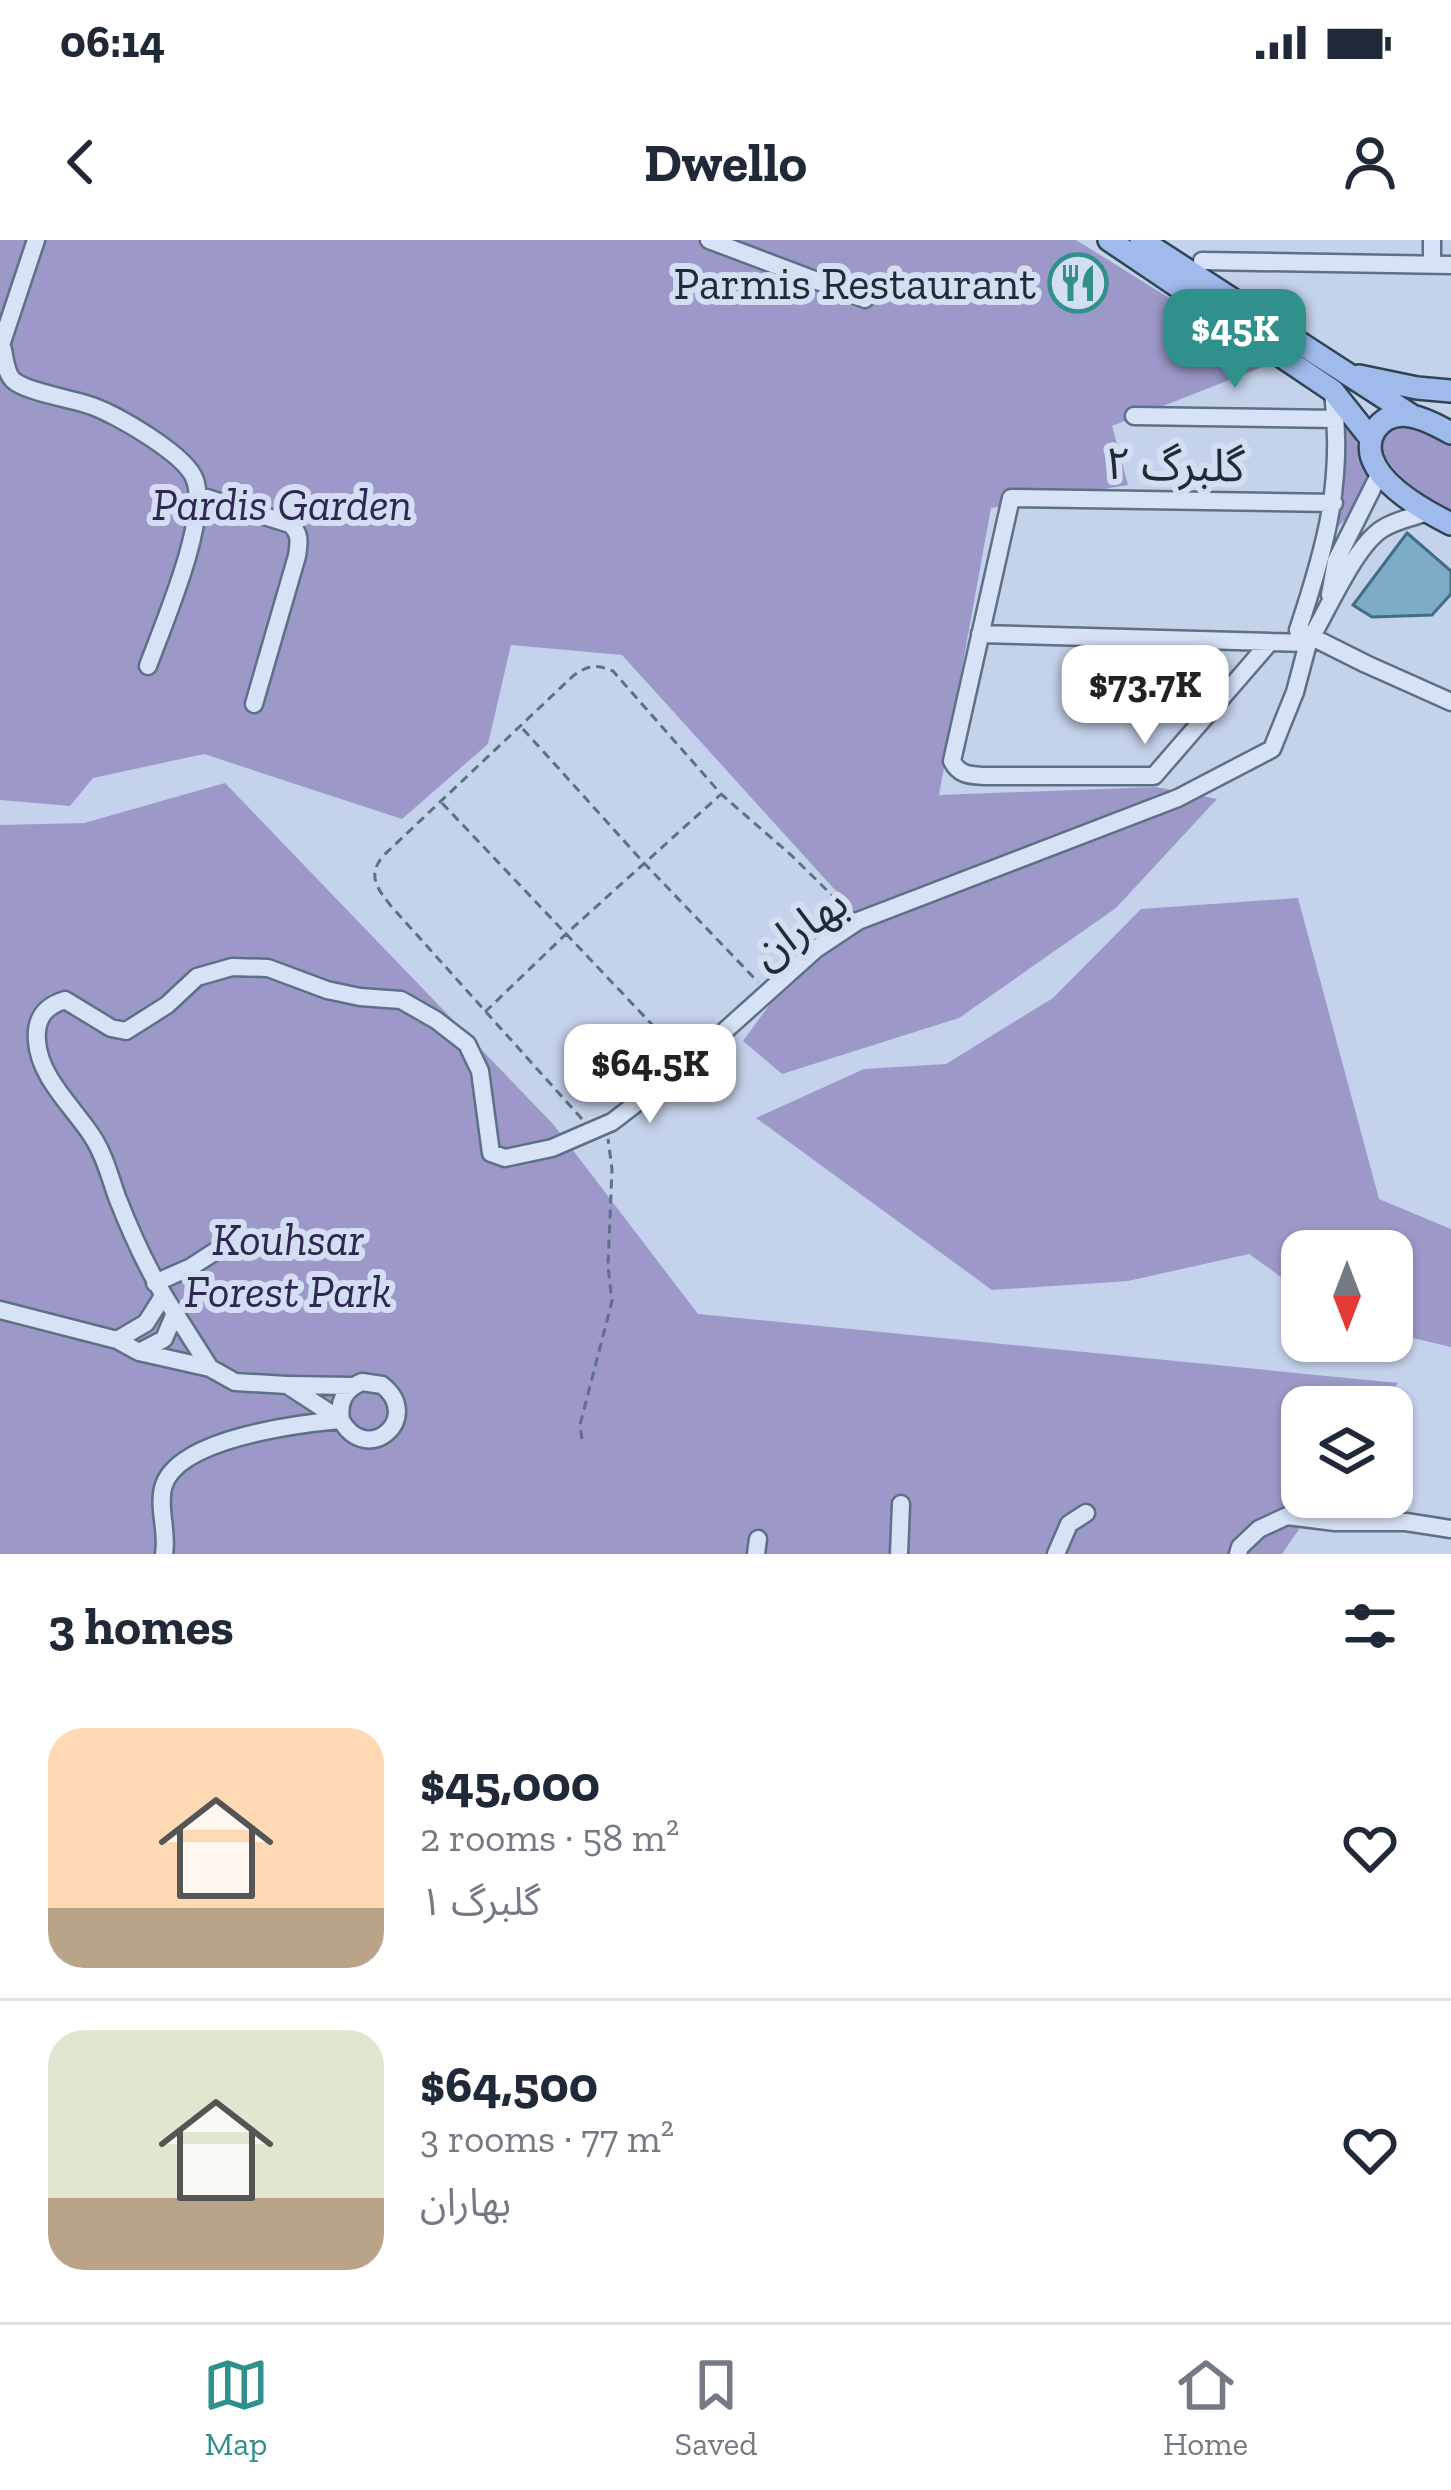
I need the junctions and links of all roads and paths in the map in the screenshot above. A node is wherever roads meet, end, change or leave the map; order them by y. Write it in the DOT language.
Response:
graph roads {
  1 [pos="36,240"];
  2 [pos="709,240"];
  3 [pos="1109,240"];
  4 [pos="1141,240"];
  5 [pos="1432,240"];
  6 [pos="1202,261"];
  7 [pos="1442,265"];
  8 [pos="865,299"];
  9 [pos="1,347"];
  10 [pos="1337,382"];
  11 [pos="1451,391"];
  12 [pos="1134,416"];
  13 [pos="1414,417"];
  14 [pos="1336,418"];
  15 [pos="1449,431"];
  16 [pos="1371,439"];
  17 [pos="1381,471"];
  18 [pos="197,495"];
  19 [pos="1334,503"];
  20 [pos="1429,512"];
  21 [pos="1451,524"];
  22 [pos="1326,613"];
  23 [pos="980,634"];
  24 [pos="1303,636"];
  25 [pos="1270,642"];
  26 [pos="148,666"];
  27 [pos="1451,702"];
  28 [pos="254,704"];
  29 [pos="521,727"];
  30 [pos="721,794"];
  31 [pos="439,801"];
  32 [pos="644,862"];
  33 [pos="857,921"];
  34 [pos="567,932"];
  35 [pos="767,992"];
  36 [pos="485,1012"];
  37 [pos="688,1063"];
  38 [pos="600,1129"];
  39 [pos="239,1236"];
  40 [pos="159,1290"];
  41 [pos="0,1310"];
  42 [pos="175,1313"];
  43 [pos="117,1340"];
  44 [pos="139,1352"];
  45 [pos="210,1368"];
  46 [pos="286,1384"];
  47 [pos="352,1386"];
  48 [pos="340,1420"];
  49 [pos="582,1439"];
  50 [pos="901,1504"];
  51 [pos="1085,1513"];
  52 [pos="1451,1529"];
  53 [pos="164,1554"];
  54 [pos="899,1554"];
  55 [pos="1056,1554"];
  56 [pos="1238,1554"];
  1 -- 9 [label="street"];
  2 -- 8 [label="street"];
  3 -- 10 [label="main road"];
  4 -- 10 [label="main road"];
  5 -- 7 [label="street"];
  6 -- 7 [label="street"];
  9 -- 18 [label="street"];
  10 -- 11 [label="main road"];
  10 -- 13 [label="main road"];
  10 -- 14 [label="street, بهاران"];
  10 -- 16 [label="main road"];
  12 -- 14 [label="street"];
  13 -- 15 [label="main road"];
  13 -- 16 [label="main road"];
  14 -- 19 [label="street, بهاران"];
  16 -- 17 [label="main road"];
  17 -- 20 [label="main road"];
  17 -- 22 [label="street"];
  18 -- 26 [label="street"];
  18 -- 28 [label="street"];
  19 -- 23 [label="street, گلبرگ ۲"];
  19 -- 24 [label="street, بهاران"];
  20 -- 21 [label="main road"];
  20 -- 22 [label="street"];
  22 -- 24 [label="street"];
  23 -- 25 [label="street"];
  23 -- 25 [label="street"];
  24 -- 25 [label="street"];
  24 -- 27 [label="street"];
  24 -- 33 [label="street, بهاران"];
  29 -- 30 [label="path"];
  29 -- 31 [label="path"];
  29 -- 32 [label="path"];
  30 -- 32 [label="path"];
  30 -- 33 [label="path"];
  31 -- 34 [label="path"];
  31 -- 36 [label="path"];
  32 -- 34 [label="path"];
  32 -- 35 [label="path"];
  33 -- 35 [label="street, بهاران"];
  34 -- 36 [label="path"];
  34 -- 37 [label="path"];
  35 -- 37 [label="street, بهاران"];
  36 -- 38 [label="path"];
  37 -- 38 [label="street, بهاران"];
  38 -- 40 [label="street, بهاران"];
  38 -- 49 [label="path"];
  39 -- 40 [label="street"];
  40 -- 42 [label="street, بهاران"];
  40 -- 43 [label="street"];
  41 -- 43 [label="street"];
  42 -- 44 [label="street"];
  42 -- 45 [label="street, بهاران"];
  43 -- 44 [label="street"];
  44 -- 45 [label="street"];
  45 -- 46 [label="street"];
  46 -- 47 [label="street"];
  46 -- 48 [label="street"];
  47 -- 48 [label="street"];
  47 -- 48 [label="street"];
  48 -- 53 [label="street"];
  50 -- 54 [label="street"];
  51 -- 55 [label="street"];
  52 -- 56 [label="street"];
}
